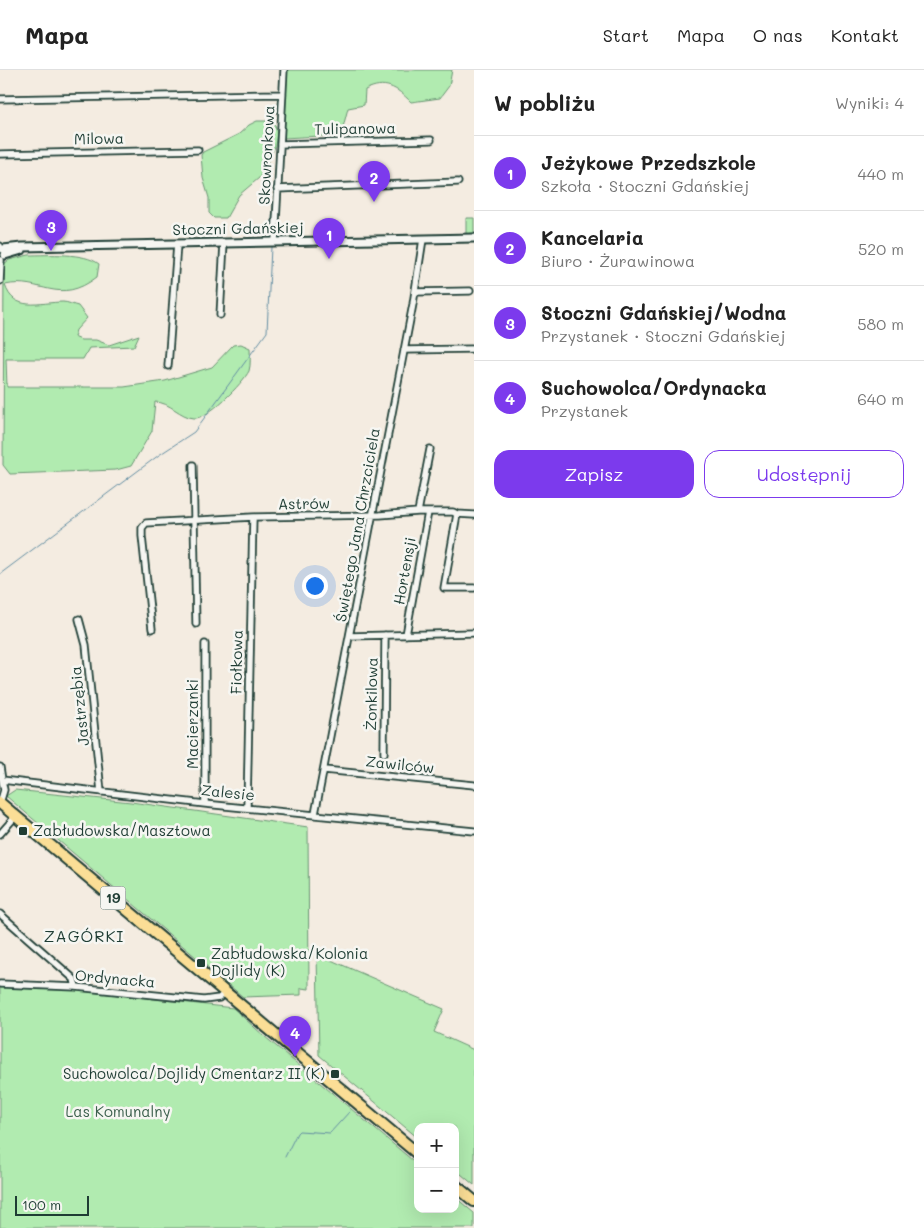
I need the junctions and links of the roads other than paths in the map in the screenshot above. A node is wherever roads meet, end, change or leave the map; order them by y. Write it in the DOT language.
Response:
graph roads {
  1 [pos="284,70"];
  2 [pos="282,94"];
  3 [pos="0,98"];
  4 [pos="431,140"];
  5 [pos="280,144"];
  6 [pos="198,150"];
  7 [pos="0,154"];
  8 [pos="458,182"];
  9 [pos="277,189"];
  10 [pos="474,238"];
  11 [pos="423,239"];
  12 [pos="275,242"];
  13 [pos="224,243"];
  14 [pos="177,244"];
  15 [pos="1,252"];
  16 [pos="0,281"];
  17 [pos="470,291"];
  18 [pos="415,292"];
  19 [pos="220,315"];
  20 [pos="474,349"];
  21 [pos="404,350"];
  22 [pos="168,366"];
  23 [pos="430,449"];
  24 [pos="193,465"];
  25 [pos="418,512"];
  26 [pos="428,512"];
  27 [pos="457,514"];
  28 [pos="372,515"];
  29 [pos="474,515"];
  30 [pos="253,517"];
  31 [pos="195,521"];
  32 [pos="474,588"];
  33 [pos="80,618"];
  34 [pos="196,624"];
  35 [pos="152,629"];
  36 [pos="474,633"];
  37 [pos="385,635"];
  38 [pos="406,635"];
  39 [pos="350,636"];
  40 [pos="205,644"];
  41 [pos="384,752"];
  42 [pos="0,767"];
  43 [pos="324,770"];
  44 [pos="2,780"];
  45 [pos="474,785"];
  46 [pos="101,792"];
  47 [pos="0,803"];
  48 [pos="205,804"];
  49 [pos="247,807"];
  50 [pos="315,814"];
  51 [pos="15,816"];
  52 [pos="474,831"];
  53 [pos="0,834"];
  54 [pos="0,914"];
  55 [pos="0,984"];
  56 [pos="76,987"];
  57 [pos="226,992"];
  58 [pos="414,1151"];
  59 [pos="459,1188"];
  60 [pos="474,1201"];
  1 -- 2 [label="street, Skowronkowa"];
  2 -- 3 [label="street"];
  2 -- 5 [label="street, Skowronkowa"];
  4 -- 5 [label="street, Tulipanowa"];
  5 -- 9 [label="street, Skowronkowa"];
  6 -- 7 [label="street, Milowa"];
  8 -- 9 [label="street"];
  9 -- 12 [label="street, Skowronkowa"];
  10 -- 11 [label="street, Stoczni Gdańskiej"];
  11 -- 12 [label="street, Stoczni Gdańskiej"];
  11 -- 18 [label="street, Świętego Jana Chrzciciela"];
  12 -- 13 [label="street, Stoczni Gdańskiej"];
  13 -- 14 [label="street, Stoczni Gdańskiej"];
  13 -- 19 [label="street"];
  14 -- 15 [label="street, Stoczni Gdańskiej"];
  14 -- 22 [label="street"];
  15 -- 16 [label="street"];
  17 -- 18 [label="street"];
  18 -- 21 [label="street, Świętego Jana Chrzciciela"];
  20 -- 21 [label="street"];
  21 -- 28 [label="street, Świętego Jana Chrzciciela"];
  23 -- 25 [label="street"];
  24 -- 31 [label="street"];
  25 -- 26 [label="street, Astrów"];
  25 -- 28 [label="street, Astrów"];
  26 -- 27 [label="street, Astrów"];
  26 -- 38 [label="street, Hortensji"];
  27 -- 29 [label="street, Astrów"];
  27 -- 32 [label="street"];
  28 -- 30 [label="street, Astrów"];
  28 -- 39 [label="street, Świętego Jana Chrzciciela"];
  30 -- 31 [label="street, Astrów"];
  30 -- 49 [label="street, Fiołkowa"];
  31 -- 34 [label="street"];
  31 -- 35 [label="street, Astrów"];
  33 -- 46 [label="street, Jastrzębia"];
  36 -- 38 [label="street"];
  37 -- 38 [label="street"];
  37 -- 39 [label="street"];
  37 -- 41 [label="street, Żonkilowa"];
  39 -- 43 [label="street, Świętego Jana Chrzciciela"];
  40 -- 48 [label="street, Macierzanki"];
  42 -- 44 [label="street"];
  43 -- 45 [label="street, Zawilców"];
  43 -- 50 [label="street, Świętego Jana Chrzciciela"];
  44 -- 46 [label="street, Zalesie"];
  44 -- 47 [label="street"];
  46 -- 48 [label="street, Zalesie"];
  47 -- 51 [label="highway, 19"];
  48 -- 49 [label="street, Zalesie"];
  49 -- 50 [label="street, Zalesie"];
  50 -- 52 [label="street, Zalesie"];
  51 -- 53 [label="street"];
  51 -- 57 [label="highway, 19"];
  54 -- 56 [label="street"];
  55 -- 56 [label="street, Ordynacka"];
  56 -- 57 [label="street, Ordynacka"];
  57 -- 58 [label="highway, 19"];
  59 -- 60 [label="highway"];
}
